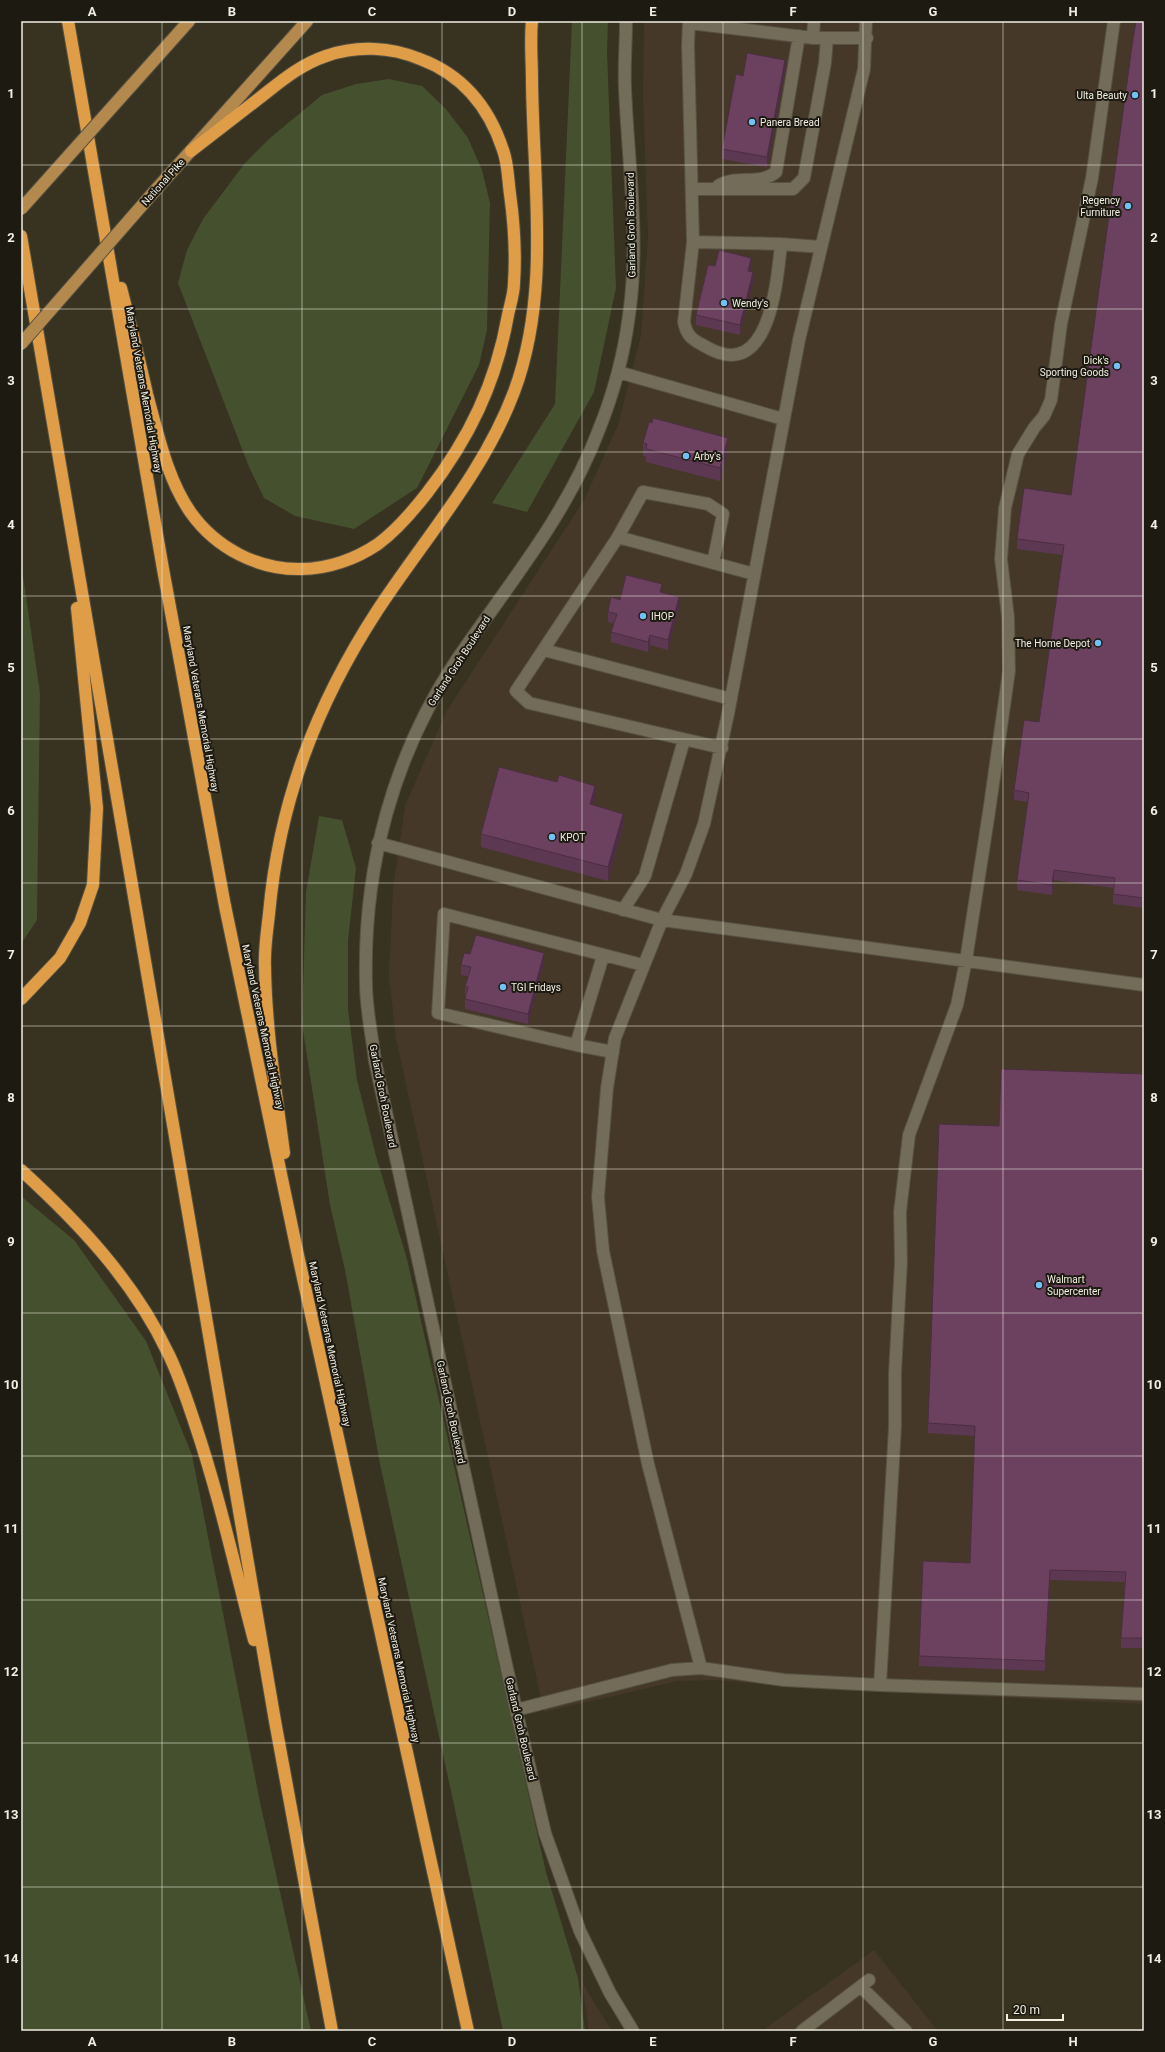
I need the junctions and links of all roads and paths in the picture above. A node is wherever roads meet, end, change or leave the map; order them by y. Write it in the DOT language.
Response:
graph roads {
  1 [pos="68,21"];
  2 [pos="189,21"];
  3 [pos="307,21"];
  4 [pos="532,21"];
  5 [pos="626,21"];
  6 [pos="814,21"];
  7 [pos="866,21"];
  8 [pos="1114,21"];
  9 [pos="689,22"];
  10 [pos="799,36"];
  11 [pos="813,38"];
  12 [pos="827,38"];
  13 [pos="867,38"];
  14 [pos="191,151"];
  15 [pos="692,189"];
  16 [pos="714,189"];
  17 [pos="96,191"];
  18 [pos="21,209"];
  19 [pos="21,236"];
  20 [pos="693,242"];
  21 [pos="781,244"];
  22 [pos="821,247"];
  23 [pos="21,254"];
  24 [pos="31,295"];
  25 [pos="21,344"];
  26 [pos="618,372"];
  27 [pos="783,419"];
  28 [pos="67,507"];
  29 [pos="618,537"];
  30 [pos="712,563"];
  31 [pos="754,574"];
  32 [pos="544,650"];
  33 [pos="731,699"];
  34 [pos="684,740"];
  35 [pos="722,748"];
  36 [pos="378,844"];
  37 [pos="624,910"];
  38 [pos="662,920"];
  39 [pos="603,956"];
  40 [pos="966,960"];
  41 [pos="643,965"];
  42 [pos="1144,985"];
  43 [pos="21,999"];
  44 [pos="576,1045"];
  45 [pos="613,1052"];
  46 [pos="21,1170"];
  47 [pos="296,1246"];
  48 [pos="701,1668"];
  49 [pos="880,1685"];
  50 [pos="1144,1694"];
  51 [pos="516,1710"];
  52 [pos="275,1721"];
  53 [pos="903,2030"];
  54 [pos="332,2031"];
  55 [pos="468,2031"];
  56 [pos="633,2031"];
  57 [pos="802,2031"];
  1 -- 17 [label="highway, Maryland Veterans Memorial Highway"];
  2 -- 18 [label="main road, bridge"];
  3 -- 14 [label="main road, National Pike"];
  4 -- 47 [label="highway"];
  5 -- 26 [label="street, Garland Groh Boulevard"];
  6 -- 11 [label="street"];
  7 -- 13 [label="street"];
  8 -- 40 [label="street"];
  9 -- 10 [label="street"];
  9 -- 15 [label="street"];
  10 -- 11 [label="street"];
  10 -- 16 [label="street"];
  11 -- 12 [label="street"];
  12 -- 13 [label="street"];
  12 -- 16 [label="street"];
  13 -- 22 [label="street"];
  14 -- 17 [label="highway"];
  14 -- 25 [label="main road, National Pike, bridge"];
  15 -- 16 [label="street"];
  15 -- 20 [label="street"];
  17 -- 47 [label="highway, Maryland Veterans Memorial Highway"];
  19 -- 24 [label="highway"];
  20 -- 21 [label="street"];
  20 -- 21 [label="street"];
  21 -- 22 [label="street"];
  22 -- 27 [label="street"];
  23 -- 24 [label="highway"];
  24 -- 28 [label="highway"];
  26 -- 27 [label="street"];
  26 -- 36 [label="street, Garland Groh Boulevard"];
  27 -- 31 [label="street"];
  28 -- 43 [label="highway"];
  28 -- 52 [label="highway"];
  29 -- 30 [label="street"];
  29 -- 30 [label="street"];
  29 -- 32 [label="street"];
  30 -- 31 [label="street"];
  31 -- 33 [label="street"];
  32 -- 33 [label="street"];
  32 -- 34 [label="street"];
  33 -- 35 [label="street"];
  34 -- 35 [label="street"];
  34 -- 37 [label="street"];
  35 -- 38 [label="street"];
  36 -- 37 [label="street"];
  36 -- 51 [label="street, Garland Groh Boulevard"];
  37 -- 38 [label="street"];
  38 -- 40 [label="street"];
  38 -- 41 [label="street"];
  39 -- 41 [label="street"];
  39 -- 44 [label="street"];
  39 -- 44 [label="street"];
  40 -- 42 [label="street"];
  40 -- 49 [label="street"];
  41 -- 45 [label="street"];
  44 -- 45 [label="street"];
  45 -- 48 [label="street"];
  46 -- 52 [label="highway"];
  47 -- 55 [label="highway, Maryland Veterans Memorial Highway"];
  48 -- 49 [label="street"];
  48 -- 51 [label="street"];
  49 -- 50 [label="street"];
  51 -- 56 [label="street, Garland Groh Boulevard"];
  52 -- 54 [label="highway"];
  53 -- 57 [label="street"];
}
